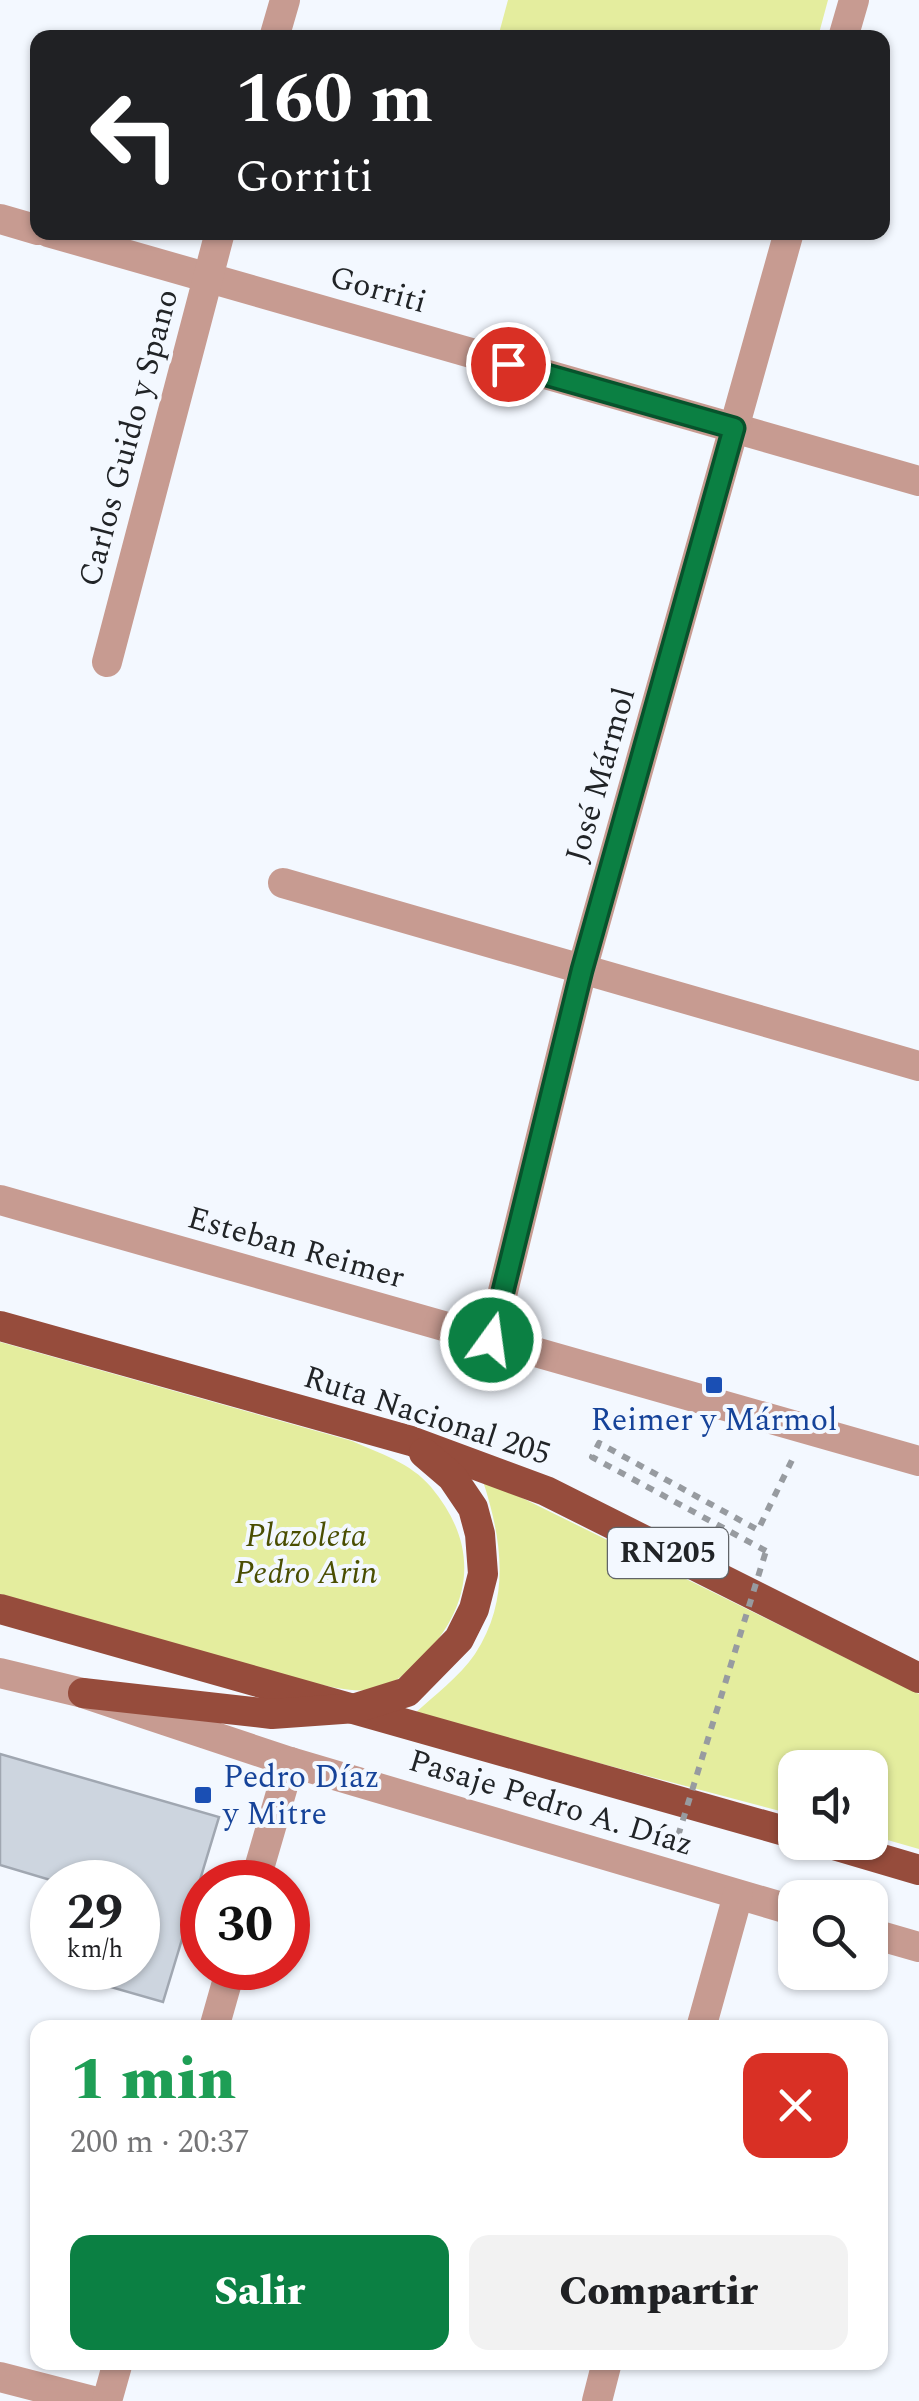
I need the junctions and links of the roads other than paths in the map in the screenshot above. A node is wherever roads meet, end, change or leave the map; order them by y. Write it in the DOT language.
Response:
graph roads {
  1 [pos="284,0"];
  2 [pos="854,0"];
  3 [pos="276,30"];
  4 [pos="846,30"];
  5 [pos="0,219"];
  6 [pos="30,228"];
  7 [pos="76,240"];
  8 [pos="218,240"];
  9 [pos="787,240"];
  10 [pos="207,278"];
  11 [pos="734,428"];
  12 [pos="919,481"];
  13 [pos="107,662"];
  14 [pos="283,883"];
  15 [pos="582,970"];
  16 [pos="919,1066"];
  17 [pos="0,1200"];
  18 [pos="0,1326"];
  19 [pos="491,1340"];
  20 [pos="411,1441"];
  21 [pos="919,1462"];
  22 [pos="0,1609"];
  23 [pos="0,1673"];
  24 [pos="919,1678"];
  25 [pos="83,1693"];
  26 [pos="356,1708"];
  27 [pos="290,1762"];
  28 [pos="778,1829"];
  29 [pos="261,1860"];
  30 [pos="885,1860"];
  31 [pos="919,1870"];
  32 [pos="738,1895"];
  33 [pos="778,1906"];
  34 [pos="888,1938"];
  35 [pos="919,1947"];
  36 [pos="225,1990"];
  37 [pos="216,2020"];
  38 [pos="703,2020"];
  39 [pos="116,2370"];
  40 [pos="606,2370"];
  41 [pos="0,2377"];
  42 [pos="94,2401"];
  43 [pos="106,2401"];
  44 [pos="597,2401"];
  1 -- 3 [label="street"];
  2 -- 4 [label="street"];
  5 -- 6 [label="street"];
  7 -- 10 [label="street, Gorriti"];
  8 -- 10 [label="street, Carlos Guido y Spano"];
  9 -- 11 [label="street, José Mármol"];
  10 -- 11 [label="street, Gorriti"];
  10 -- 13 [label="street, Carlos Guido y Spano"];
  11 -- 12 [label="street, Gorriti"];
  11 -- 15 [label="street, José Mármol"];
  14 -- 15 [label="street"];
  15 -- 16 [label="street"];
  15 -- 19 [label="street, José Mármol"];
  17 -- 19 [label="street, Esteban Reimer"];
  18 -- 20 [label="main road, Ruta Nacional 205 / RN205"];
  19 -- 21 [label="street, Esteban Reimer"];
  20 -- 24 [label="main road, Ruta Nacional 205 / RN205"];
  20 -- 26 [label="main road, RN205"];
  22 -- 26 [label="main road, RN205"];
  23 -- 25 [label="street, Pasaje Pedro A. Díaz"];
  25 -- 26 [label="main road, RN205"];
  25 -- 27 [label="street, Pasaje Pedro A. Díaz"];
  26 -- 28 [label="main road, RN205"];
  27 -- 29 [label="street"];
  27 -- 32 [label="street, Pasaje Pedro A. Díaz"];
  30 -- 31 [label="main road"];
  32 -- 33 [label="street, Pasaje Pedro A. Díaz"];
  32 -- 38 [label="street"];
  34 -- 35 [label="street"];
  36 -- 37 [label="street"];
  39 -- 43 [label="street"];
  40 -- 44 [label="street"];
  41 -- 42 [label="street"];
}
